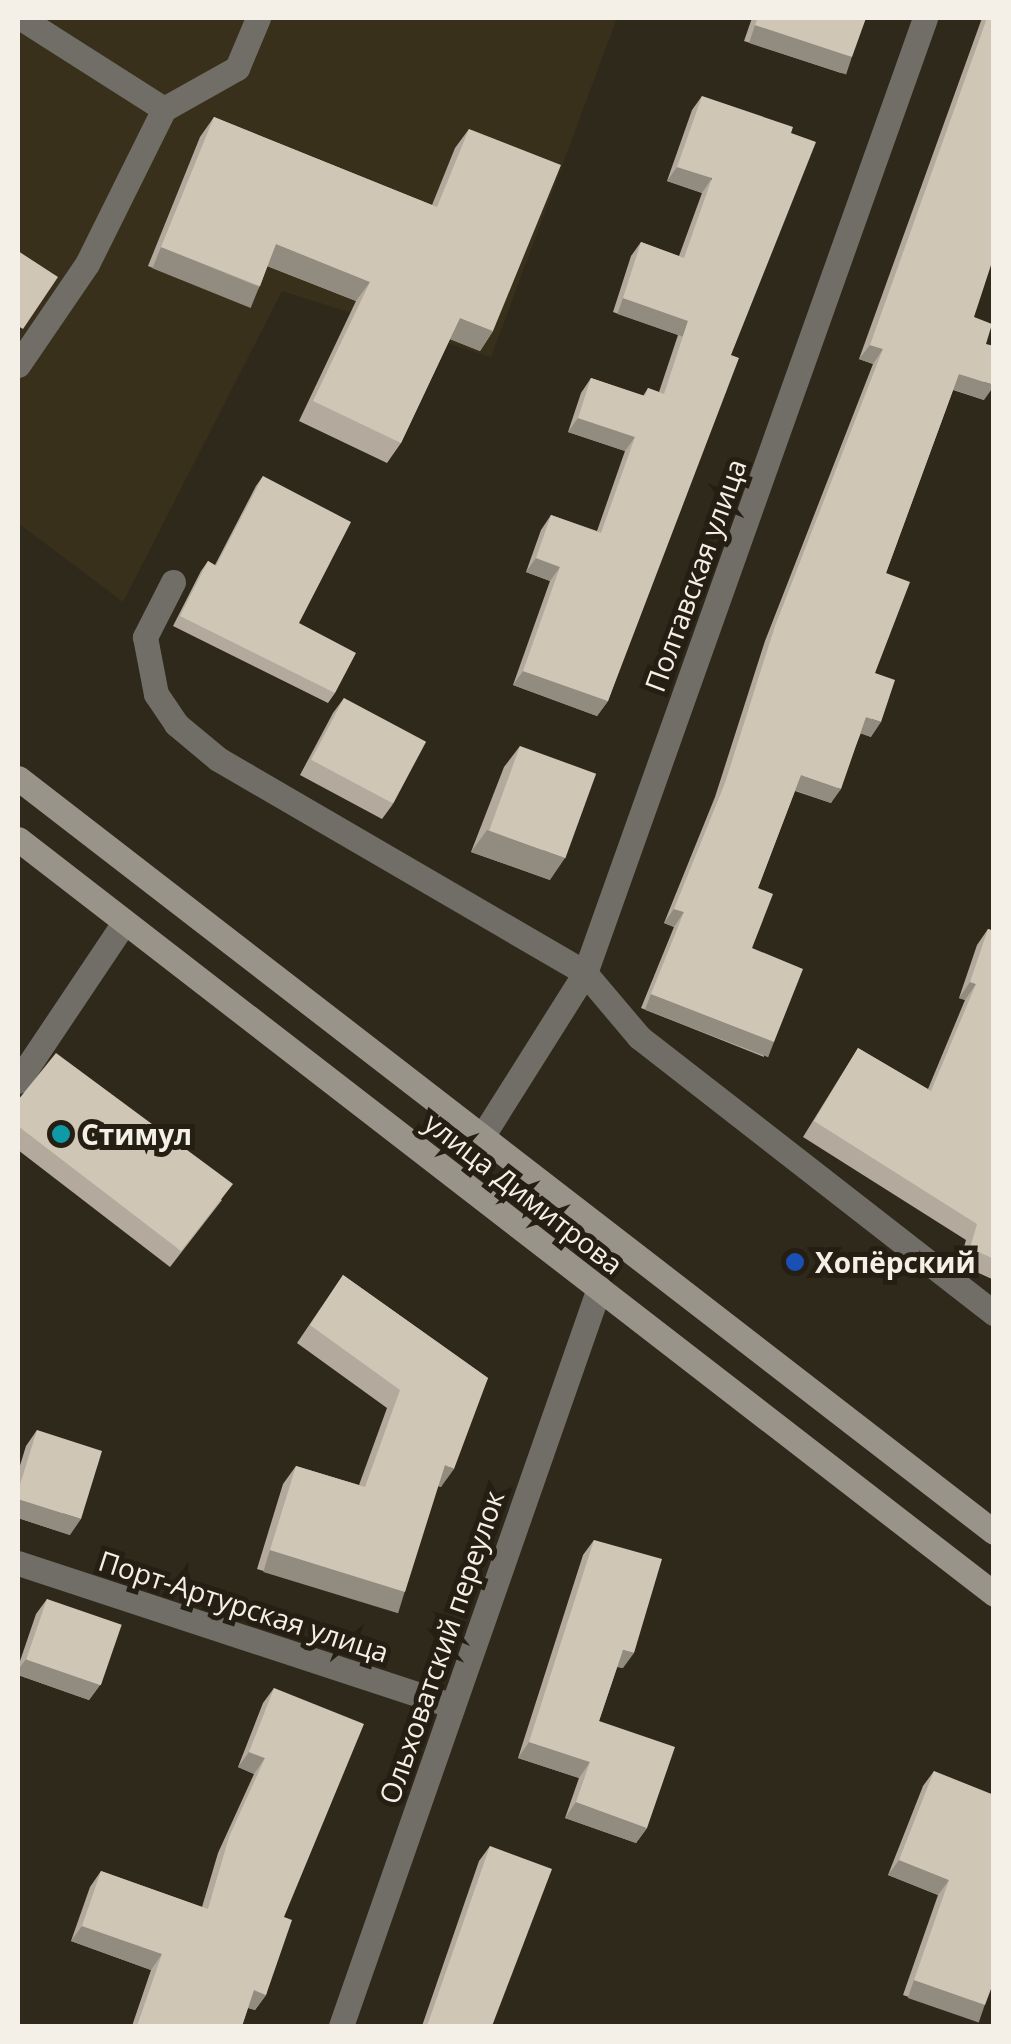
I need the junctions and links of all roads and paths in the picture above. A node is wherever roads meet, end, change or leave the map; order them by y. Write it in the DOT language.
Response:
graph roads {
  1 [pos="21,18"];
  2 [pos="258,18"];
  3 [pos="925,18"];
  4 [pos="164,108"];
  5 [pos="18,365"];
  6 [pos="173,582"];
  7 [pos="18,778"];
  8 [pos="18,839"];
  9 [pos="123,924"];
  10 [pos="585,972"];
  11 [pos="18,1081"];
  12 [pos="483,1135"];
  13 [pos="599,1288"];
  14 [pos="994,1313"];
  15 [pos="994,1532"];
  16 [pos="18,1564"];
  17 [pos="994,1594"];
  18 [pos="452,1706"];
  19 [pos="342,2026"];
  1 -- 4 [label="street"];
  2 -- 4 [label="street"];
  3 -- 10 [label="street, Полтавская улица"];
  4 -- 5 [label="street"];
  6 -- 10 [label="street"];
  7 -- 12 [label="main road, улица Димитрова"];
  8 -- 9 [label="main road, улица Димитрова"];
  9 -- 11 [label="street"];
  9 -- 13 [label="main road, улица Димитрова"];
  10 -- 12 [label="street, Полтавская улица"];
  10 -- 14 [label="street"];
  12 -- 15 [label="main road, улица Димитрова"];
  13 -- 17 [label="main road, улица Димитрова"];
  13 -- 18 [label="street, Ольховатский переулок"];
  16 -- 18 [label="street, Порт-Артурская улица"];
  18 -- 19 [label="street, Ольховатский переулок"];
}
